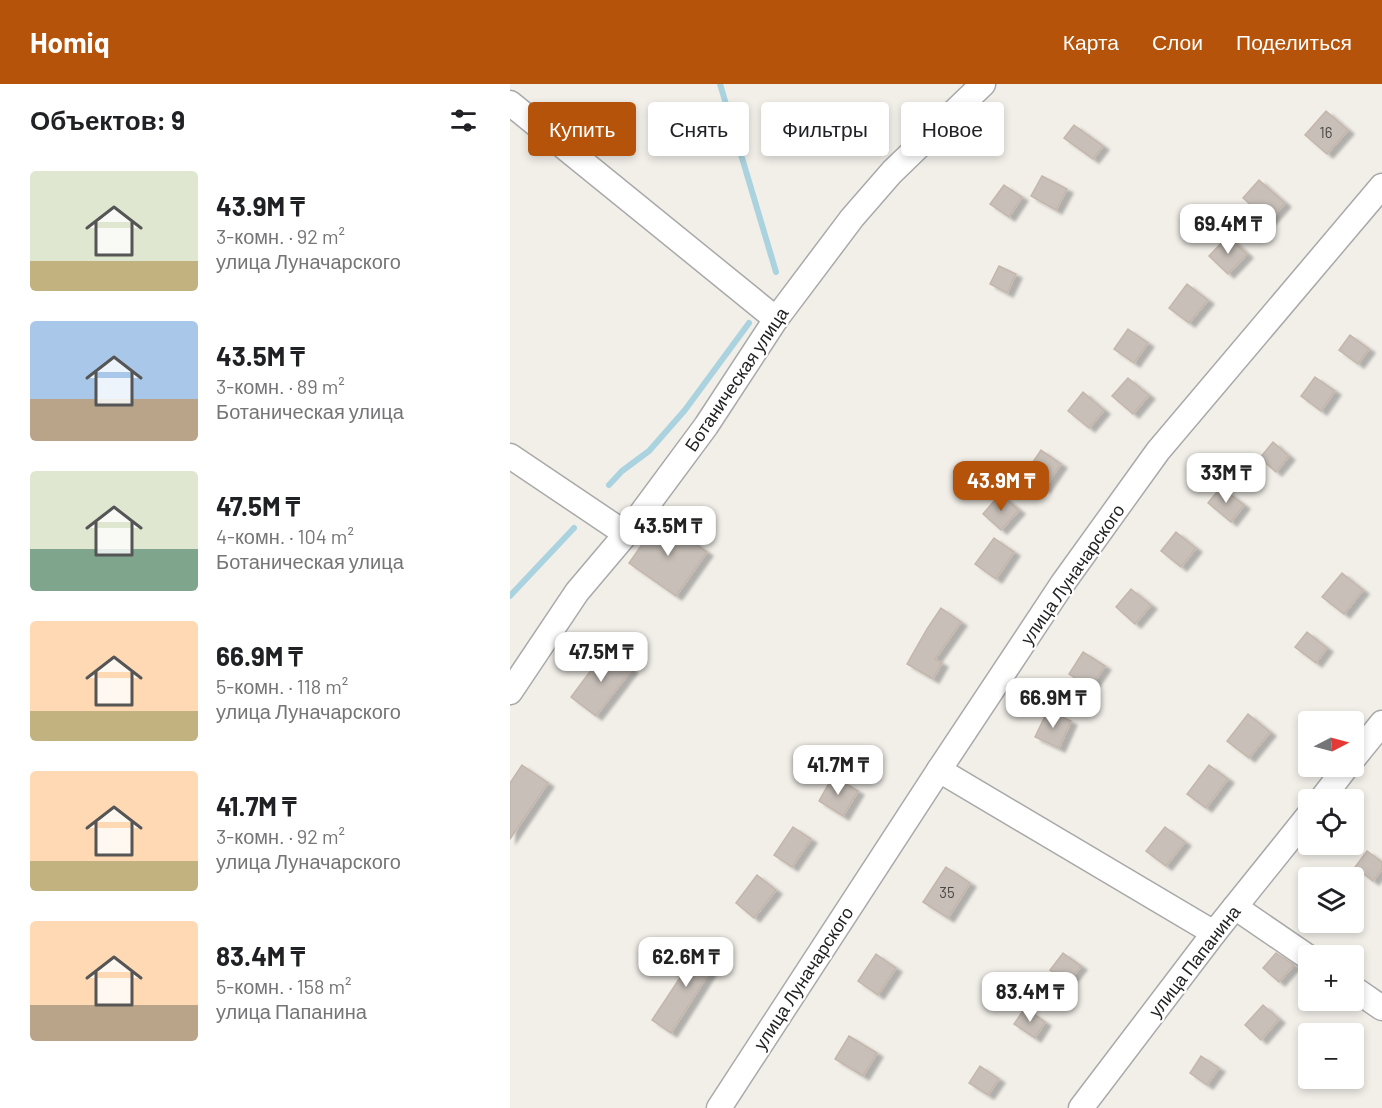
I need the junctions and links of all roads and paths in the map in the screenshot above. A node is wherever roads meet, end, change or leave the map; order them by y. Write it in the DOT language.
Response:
graph roads {
  1 [pos="983,84"];
  2 [pos="510,103"];
  3 [pos="1382,186"];
  4 [pos="776,319"];
  5 [pos="510,456"];
  6 [pos="626,534"];
  7 [pos="510,692"];
  8 [pos="1382,723"];
  9 [pos="1364,745"];
  10 [pos="939,770"];
  11 [pos="1339,777"];
  12 [pos="1329,789"];
  13 [pos="1298,828"];
  14 [pos="1235,907"];
  15 [pos="1214,933"];
  16 [pos="1298,950"];
  17 [pos="1364,996"];
  18 [pos="1382,1008"];
  19 [pos="719,1108"];
  20 [pos="1081,1108"];
  1 -- 4 [label="street, Ботаническая улица"];
  2 -- 4 [label="street"];
  3 -- 10 [label="street, улица Луначарского"];
  4 -- 6 [label="street, Ботаническая улица"];
  5 -- 6 [label="street"];
  6 -- 7 [label="street, Ботаническая улица"];
  8 -- 9 [label="street"];
  10 -- 15 [label="street"];
  10 -- 19 [label="street, улица Луначарского"];
  11 -- 12 [label="street"];
  13 -- 14 [label="street, улица Папанина"];
  14 -- 15 [label="street, улица Папанина"];
  14 -- 16 [label="street"];
  15 -- 20 [label="street, улица Папанина"];
  17 -- 18 [label="street"];
}
